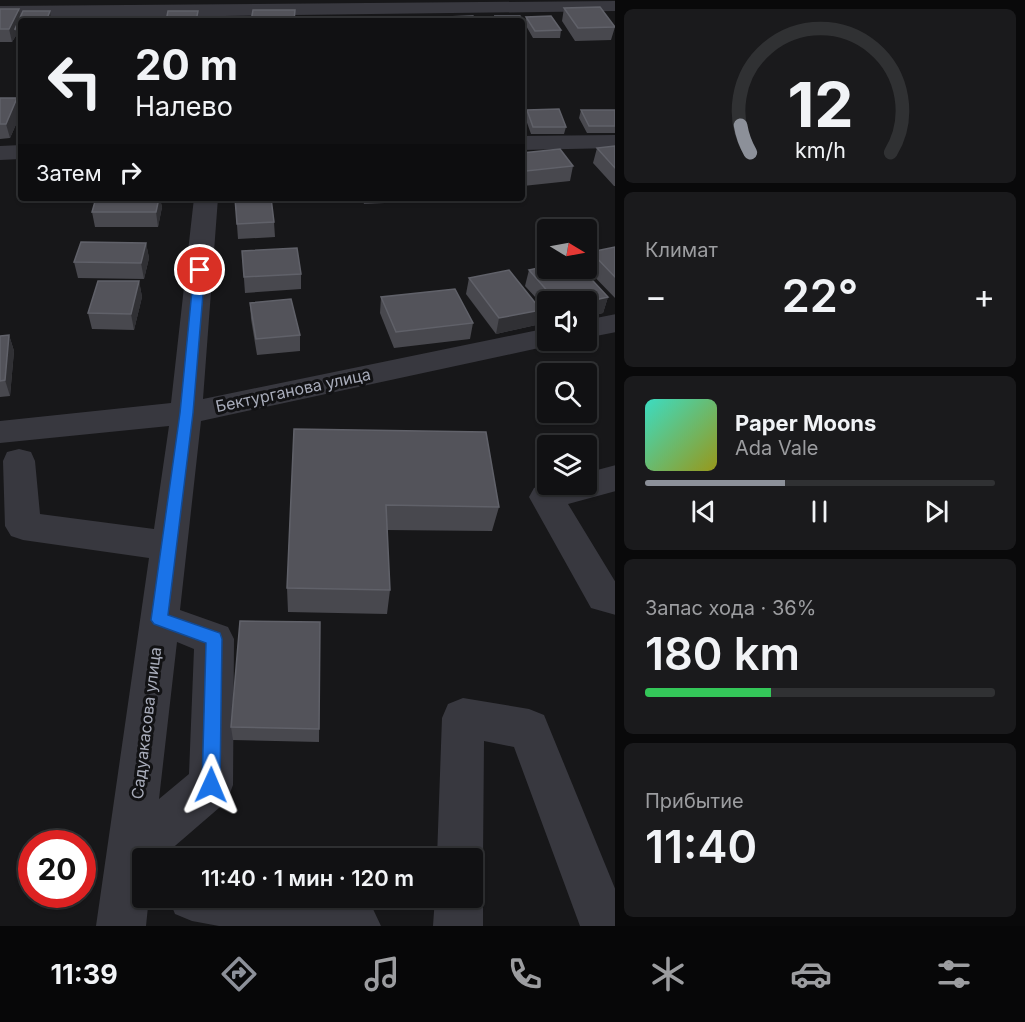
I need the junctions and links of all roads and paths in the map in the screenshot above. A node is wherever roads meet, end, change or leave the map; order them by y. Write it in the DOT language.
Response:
graph roads {
  1 [pos="615,6"];
  2 [pos="0,11"];
  3 [pos="224,11"];
  4 [pos="615,141"];
  5 [pos="525,143"];
  6 [pos="18,152"];
  7 [pos="0,153"];
  8 [pos="206,201"];
  9 [pos="615,323"];
  10 [pos="597,327"];
  11 [pos="537,339"];
  12 [pos="186,413"];
  13 [pos="0,432"];
  14 [pos="19,461"];
  15 [pos="615,478"];
  16 [pos="169,546"];
  17 [pos="615,599"];
  18 [pos="159,620"];
  19 [pos="460,848"];
  20 [pos="130,888"];
  21 [pos="254,908"];
  22 [pos="459,908"];
  23 [pos="356,926"];
  24 [pos="458,926"];
  25 [pos="604,926"];
  1 -- 3 [label="street"];
  2 -- 3 [label="street"];
  4 -- 5 [label="street"];
  6 -- 7 [label="street"];
  8 -- 12 [label="street, Садуакасова улица"];
  9 -- 10 [label="street"];
  11 -- 12 [label="street, Бектурганова улица"];
  12 -- 13 [label="street, Бектурганова улица"];
  12 -- 16 [label="street, Садуакасова улица"];
  14 -- 16 [label="street"];
  15 -- 17 [label="street"];
  16 -- 18 [label="street, Садуакасова улица"];
  18 -- 20 [label="street, Садуакасова улица"];
  18 -- 20 [label="street"];
  19 -- 25 [label="street"];
  21 -- 23 [label="street"];
  22 -- 24 [label="street"];
}
